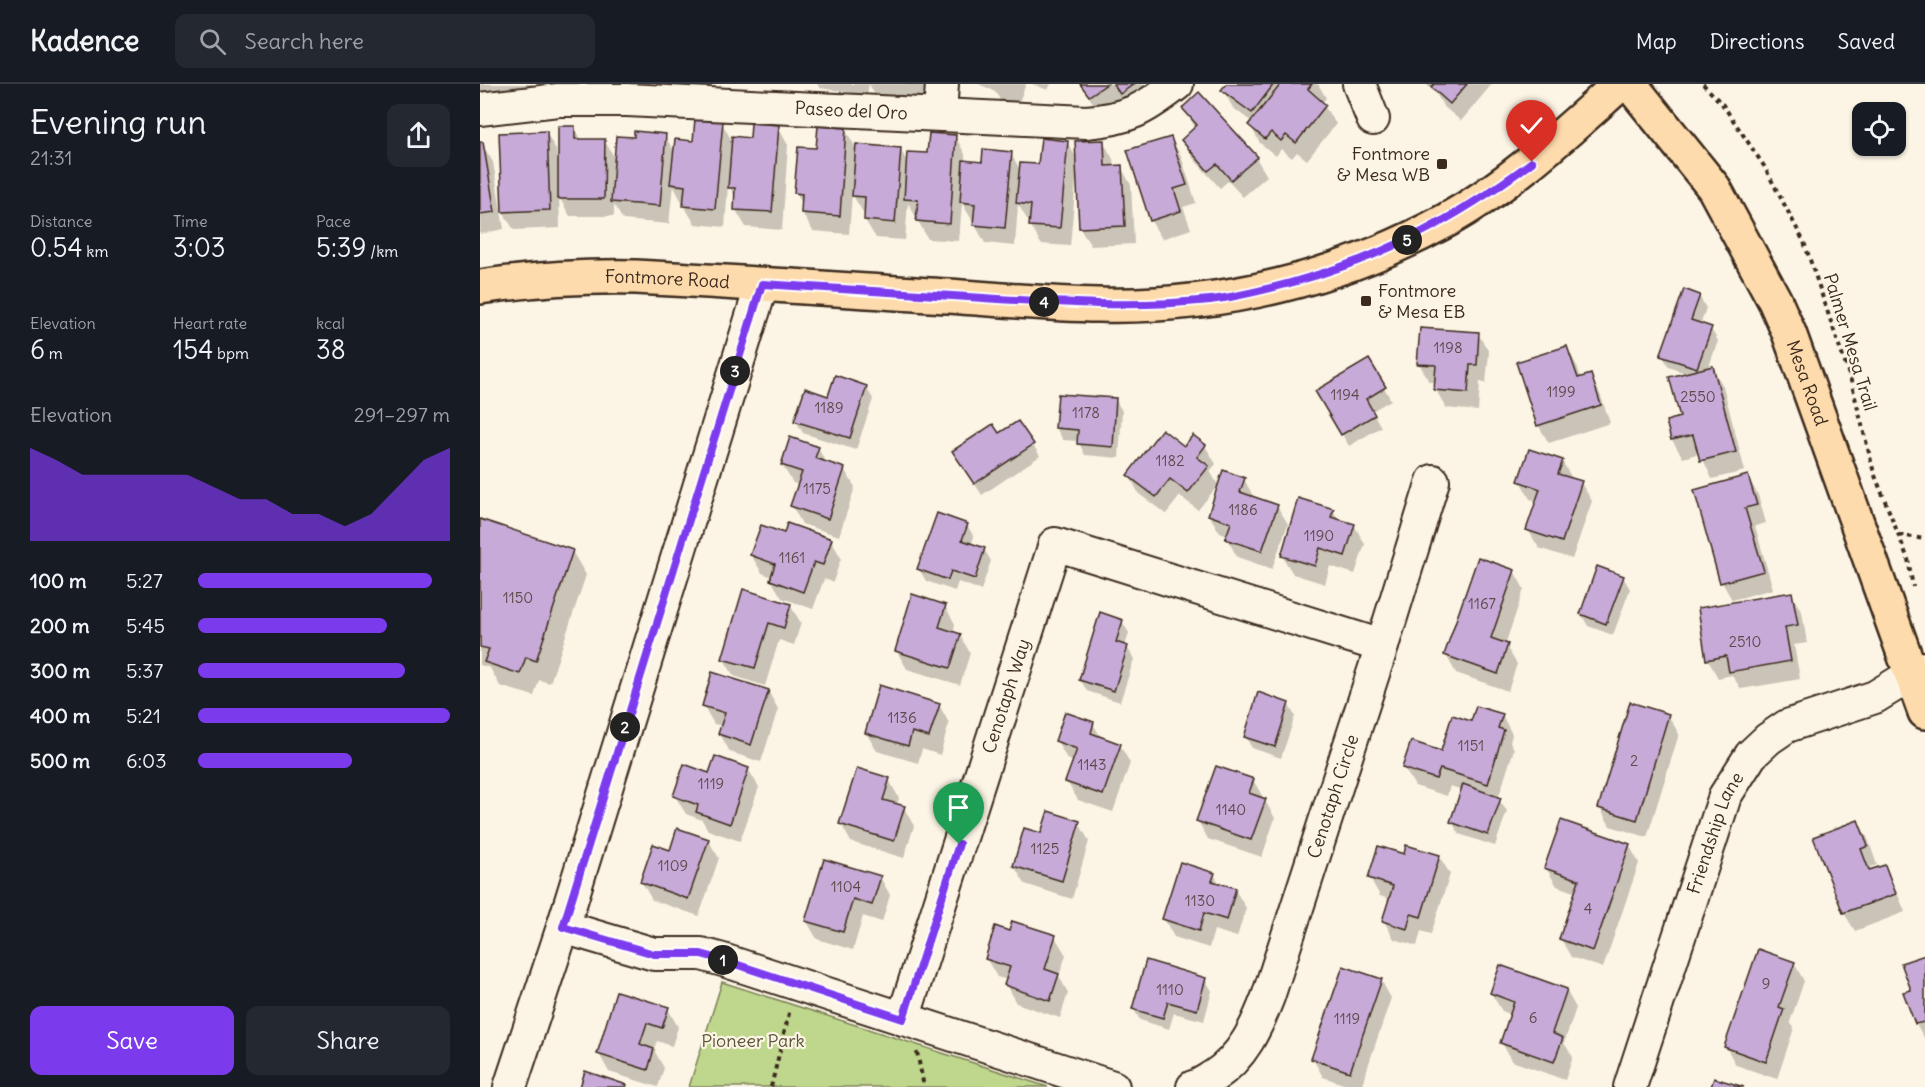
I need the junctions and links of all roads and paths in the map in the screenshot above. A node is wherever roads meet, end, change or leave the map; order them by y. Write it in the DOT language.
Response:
graph roads {
  1 [pos="1177,84"];
  2 [pos="1359,84"];
  3 [pos="1620,84"];
  4 [pos="1630,84"];
  5 [pos="1703,84"];
  6 [pos="558,92"];
  7 [pos="941,99"];
  8 [pos="480,109"];
  9 [pos="1373,119"];
  10 [pos="762,284"];
  11 [pos="480,287"];
  12 [pos="1433,481"];
  13 [pos="1899,535"];
  14 [pos="1925,539"];
  15 [pos="1914,591"];
  16 [pos="1382,646"];
  17 [pos="1918,672"];
  18 [pos="1925,712"];
  19 [pos="563,927"];
  20 [pos="790,1007"];
  21 [pos="903,1019"];
  22 [pos="916,1048"];
  23 [pos="510,1087"];
  24 [pos="771,1087"];
  25 [pos="924,1087"];
  26 [pos="1113,1087"];
  27 [pos="1193,1087"];
  28 [pos="1630,1087"];
  1 -- 7 [label="street, Paseo del Oro"];
  2 -- 9 [label="street"];
  3 -- 10 [label="main road, Fontmore Road"];
  4 -- 17 [label="main road, Mesa Road"];
  5 -- 13 [label="path, Palmer Mesa Trail"];
  6 -- 7 [label="street, Paseo del Oro"];
  6 -- 8 [label="street, Paseo del Oro"];
  10 -- 11 [label="main road, Fontmore Road"];
  10 -- 19 [label="street"];
  12 -- 16 [label="street, Cenotaph Circle"];
  13 -- 14 [label="path"];
  13 -- 15 [label="path, Palmer Mesa Trail"];
  16 -- 21 [label="street, Cenotaph Way"];
  16 -- 27 [label="street, Cenotaph Circle"];
  17 -- 18 [label="main road, Mesa Road"];
  17 -- 28 [label="street, Friendship Lane"];
  19 -- 21 [label="street"];
  19 -- 23 [label="street"];
  20 -- 24 [label="path"];
  21 -- 26 [label="street"];
  22 -- 25 [label="path"];
}
